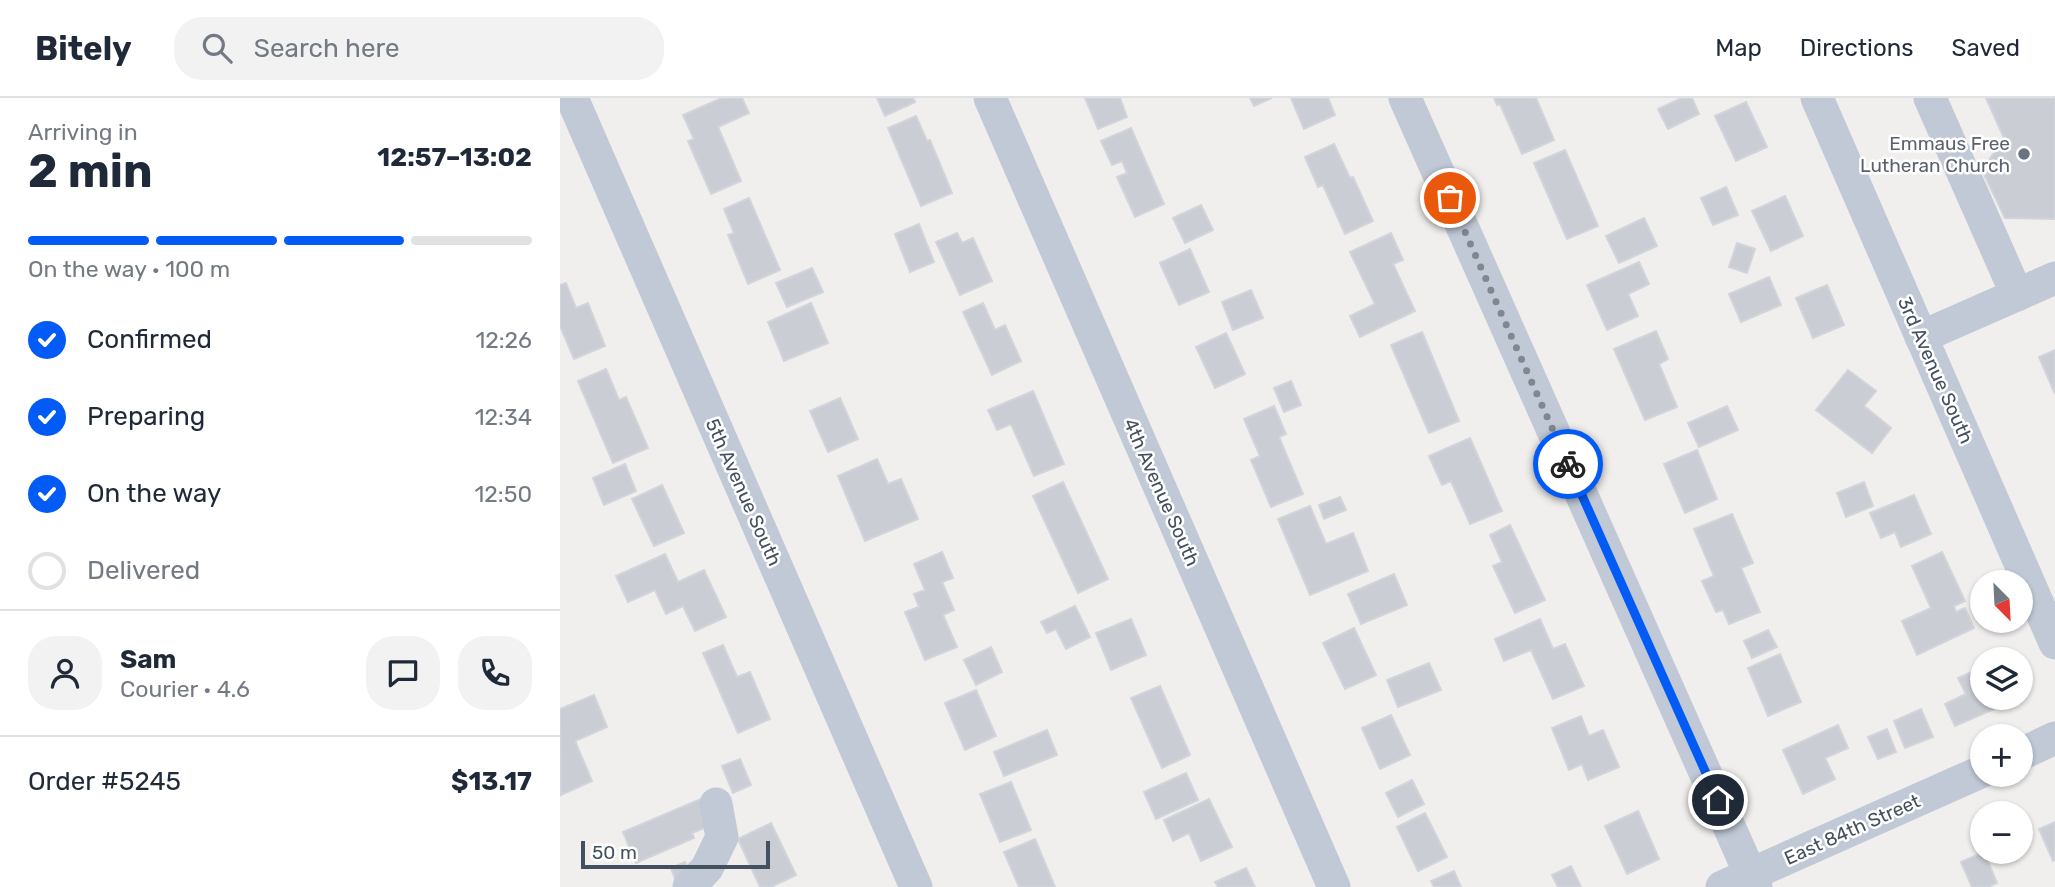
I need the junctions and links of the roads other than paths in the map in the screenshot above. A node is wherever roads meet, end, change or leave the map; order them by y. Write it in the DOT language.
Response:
graph roads {
  1 [pos="572,98"];
  2 [pos="990,98"];
  3 [pos="1405,98"];
  4 [pos="1817,98"];
  5 [pos="1930,98"];
  6 [pos="2055,278"];
  7 [pos="2017,295"];
  8 [pos="1921,337"];
  9 [pos="2055,643"];
  10 [pos="2055,738"];
  11 [pos="2033,748"];
  12 [pos="1970,777"];
  13 [pos="716,804"];
  14 [pos="1743,883"];
  15 [pos="689,887"];
  16 [pos="916,887"];
  17 [pos="1334,887"];
  1 -- 16 [label="street, 5th Avenue South"];
  2 -- 17 [label="street, 4th Avenue South"];
  3 -- 14 [label="street"];
  4 -- 8 [label="street, 3rd Avenue South"];
  5 -- 7 [label="street"];
  6 -- 7 [label="street"];
  7 -- 8 [label="street"];
  8 -- 9 [label="street, 3rd Avenue South"];
  10 -- 11 [label="street"];
  12 -- 14 [label="street, East 84th Street"];
  13 -- 15 [label="street"];
}
